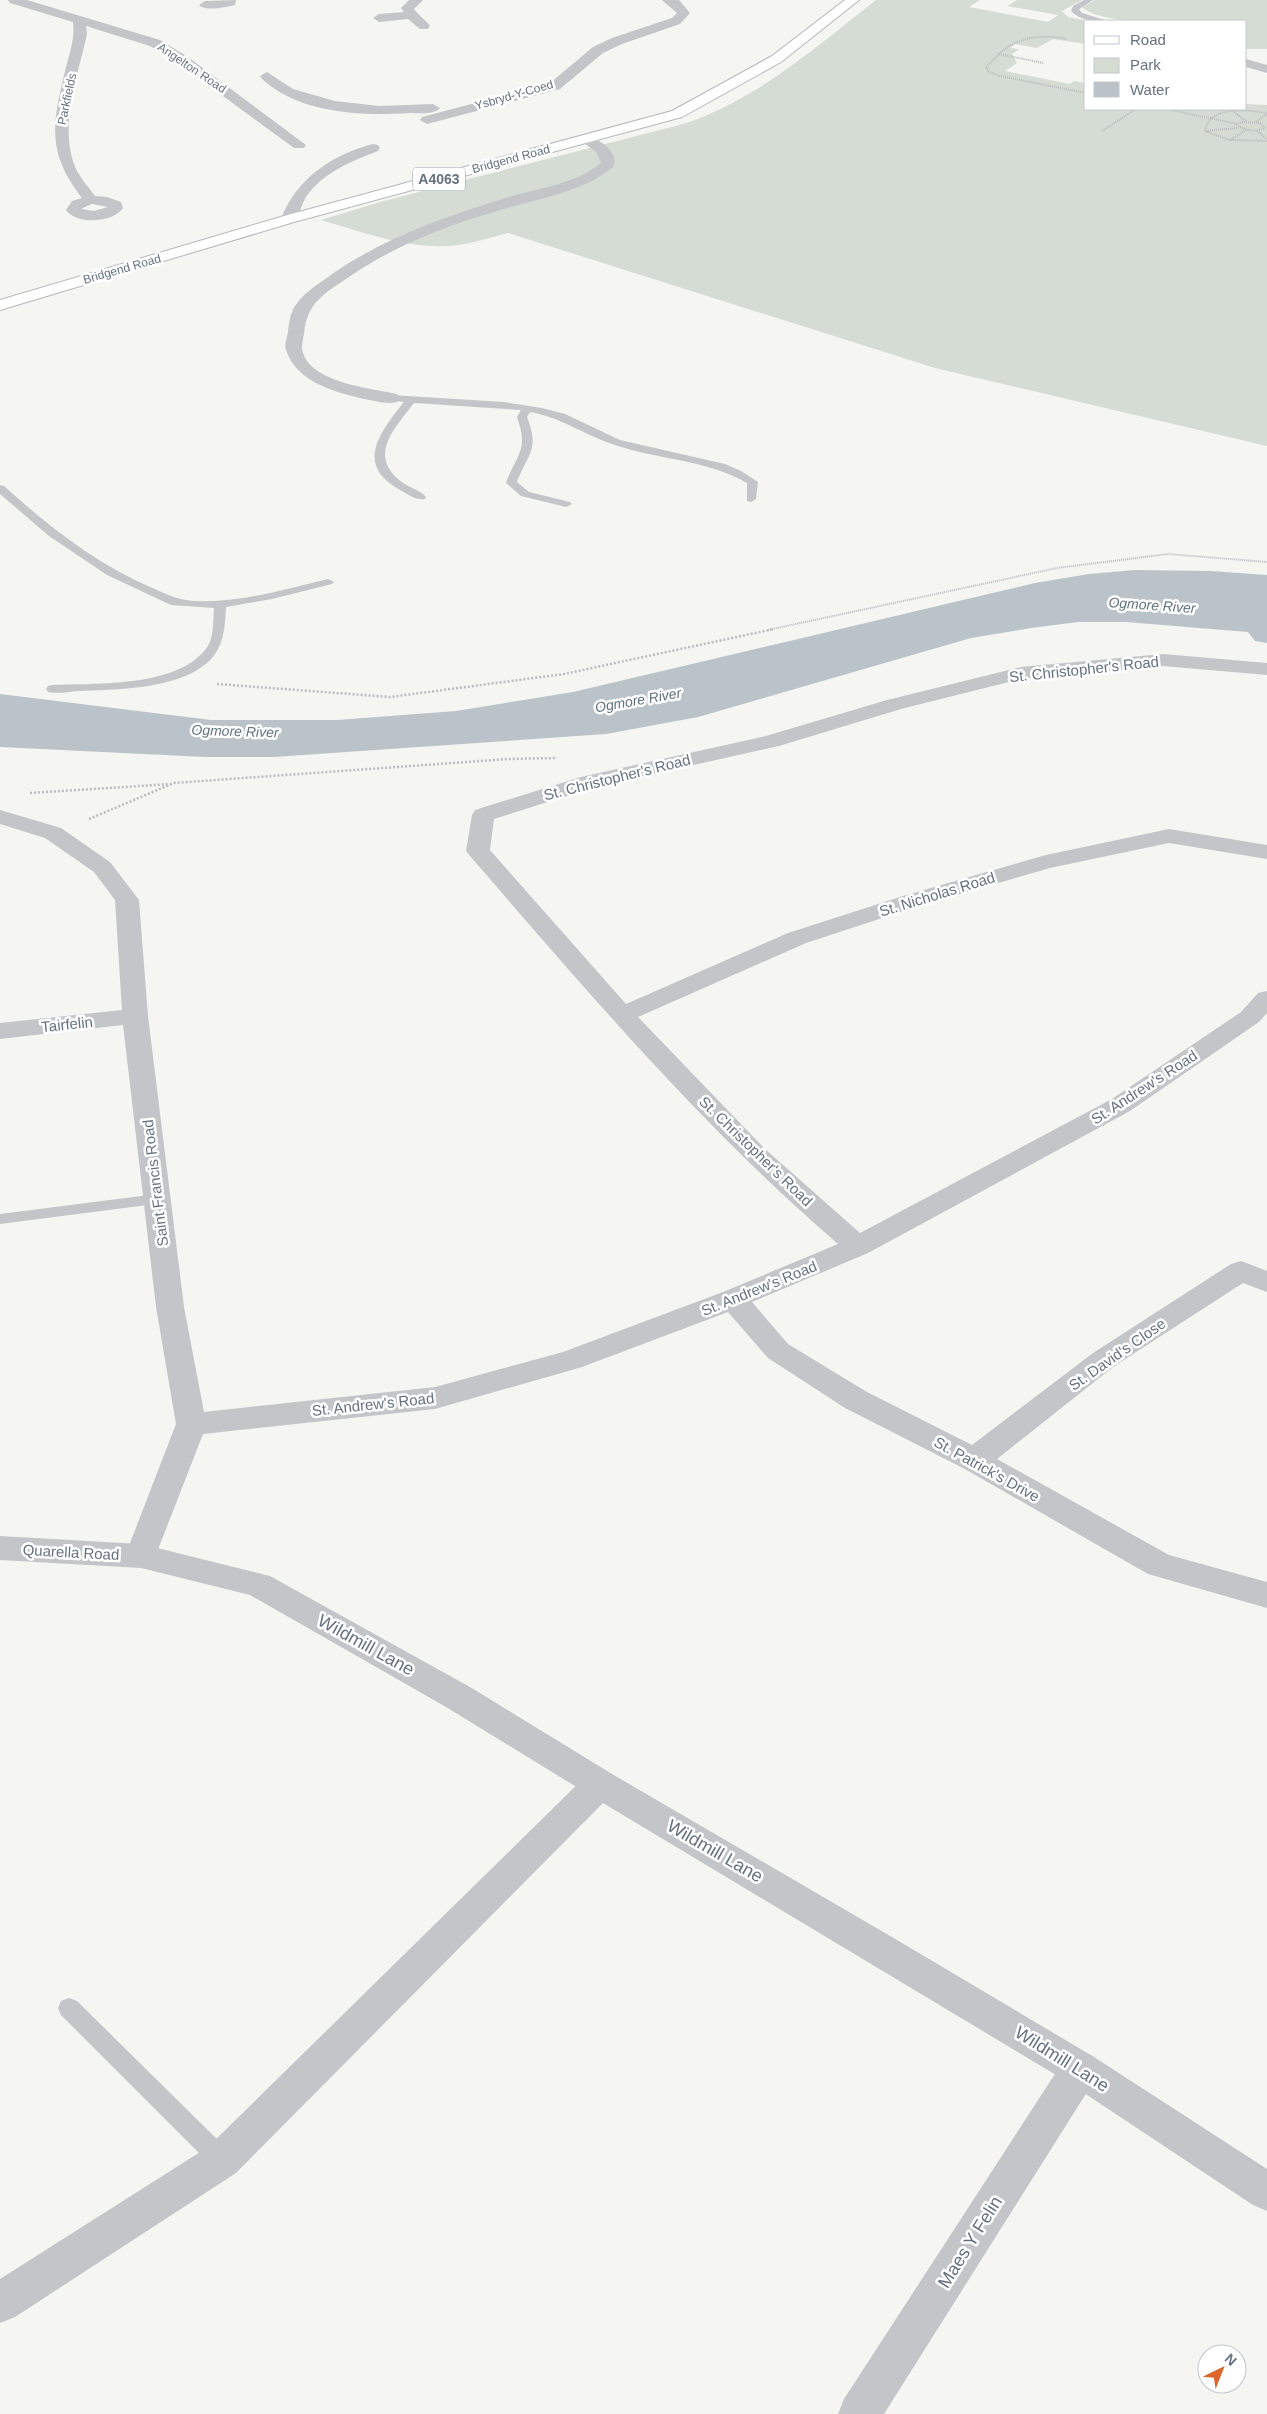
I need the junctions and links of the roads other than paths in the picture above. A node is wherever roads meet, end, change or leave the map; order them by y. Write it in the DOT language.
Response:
graph roads {
  1 [pos="14,0"];
  2 [pos="417,0"];
  3 [pos="668,0"];
  4 [pos="853,0"];
  5 [pos="1089,0"];
  6 [pos="233,3"];
  7 [pos="204,5"];
  8 [pos="412,15"];
  9 [pos="379,18"];
  10 [pos="79,20"];
  11 [pos="1100,20"];
  12 [pos="424,26"];
  13 [pos="1267,56"];
  14 [pos="1248,63"];
  15 [pos="1267,69"];
  16 [pos="267,76"];
  17 [pos="586,139"];
  18 [pos="299,145"];
  19 [pos="373,148"];
  20 [pos="319,160"];
  21 [pos="334,166"];
  22 [pos="91,200"];
  23 [pos="289,219"];
  24 [pos="0,304"];
  25 [pos="391,398"];
  26 [pos="410,400"];
  27 [pos="527,408"];
  28 [pos="0,488"];
  29 [pos="421,497"];
  30 [pos="751,499"];
  31 [pos="566,504"];
  32 [pos="328,582"];
  33 [pos="220,604"];
  34 [pos="1267,669"];
  35 [pos="52,689"];
  36 [pos="0,817"];
  37 [pos="1267,852"];
  38 [pos="1267,998"];
  39 [pos="622,1015"];
  40 [pos="135,1016"];
  41 [pos="0,1031"];
  42 [pos="157,1199"];
  43 [pos="0,1219"];
  44 [pos="858,1246"];
  45 [pos="1267,1282"];
  46 [pos="733,1300"];
  47 [pos="191,1424"];
  48 [pos="974,1460"];
  49 [pos="0,1548"];
  50 [pos="141,1556"];
  51 [pos="1267,1595"];
  52 [pos="600,1784"];
  53 [pos="69,2008"];
  54 [pos="1080,2069"];
  55 [pos="222,2160"];
  56 [pos="1267,2192"];
  57 [pos="0,2303"];
  58 [pos="860,2414"];
  1 -- 10 [label="street, Angelton Road"];
  2 -- 8 [label="street"];
  3 -- 16 [label="street, Ysbryd-Y-Coed"];
  4 -- 17 [label="main road, Bridgend Road / A4063"];
  5 -- 11 [label="lane"];
  6 -- 7 [label="street"];
  8 -- 9 [label="street"];
  8 -- 12 [label="street"];
  10 -- 18 [label="street, Angelton Road"];
  10 -- 22 [label="street, Parkfields"];
  13 -- 14 [label="street"];
  14 -- 15 [label="street"];
  17 -- 23 [label="main road, Bridgend Road / A4063"];
  17 -- 25 [label="street"];
  19 -- 21 [label="street"];
  20 -- 21 [label="street"];
  21 -- 23 [label="street"];
  23 -- 24 [label="main road, Bridgend Road / A4063"];
  25 -- 26 [label="lane"];
  26 -- 27 [label="lane"];
  26 -- 29 [label="lane"];
  27 -- 30 [label="lane"];
  27 -- 31 [label="lane"];
  28 -- 33 [label="lane"];
  32 -- 33 [label="lane"];
  33 -- 35 [label="lane"];
  34 -- 39 [label="street, St. Christopher's Road"];
  36 -- 40 [label="street, Saint Francis Road"];
  37 -- 39 [label="street, St. Nicholas Road"];
  38 -- 44 [label="street, St. Andrew's Road"];
  39 -- 44 [label="street, St. Christopher's Road"];
  40 -- 41 [label="street, Tairfelin"];
  40 -- 42 [label="street, Saint Francis Road"];
  42 -- 43 [label="lane"];
  42 -- 47 [label="street, Saint Francis Road"];
  44 -- 46 [label="street, St. Andrew's Road"];
  45 -- 48 [label="street, St. David's Close"];
  46 -- 47 [label="street, St. Andrew's Road"];
  46 -- 48 [label="street, St. Patrick's Drive"];
  47 -- 50 [label="street"];
  48 -- 51 [label="street, St. Patrick's Drive"];
  49 -- 50 [label="street, Quarella Road"];
  50 -- 52 [label="street, Wildmill Lane"];
  52 -- 54 [label="street, Wildmill Lane"];
  52 -- 55 [label="street"];
  53 -- 55 [label="lane"];
  54 -- 56 [label="street, Wildmill Lane"];
  54 -- 58 [label="street, Maes Y Felin"];
  55 -- 57 [label="street"];
}
